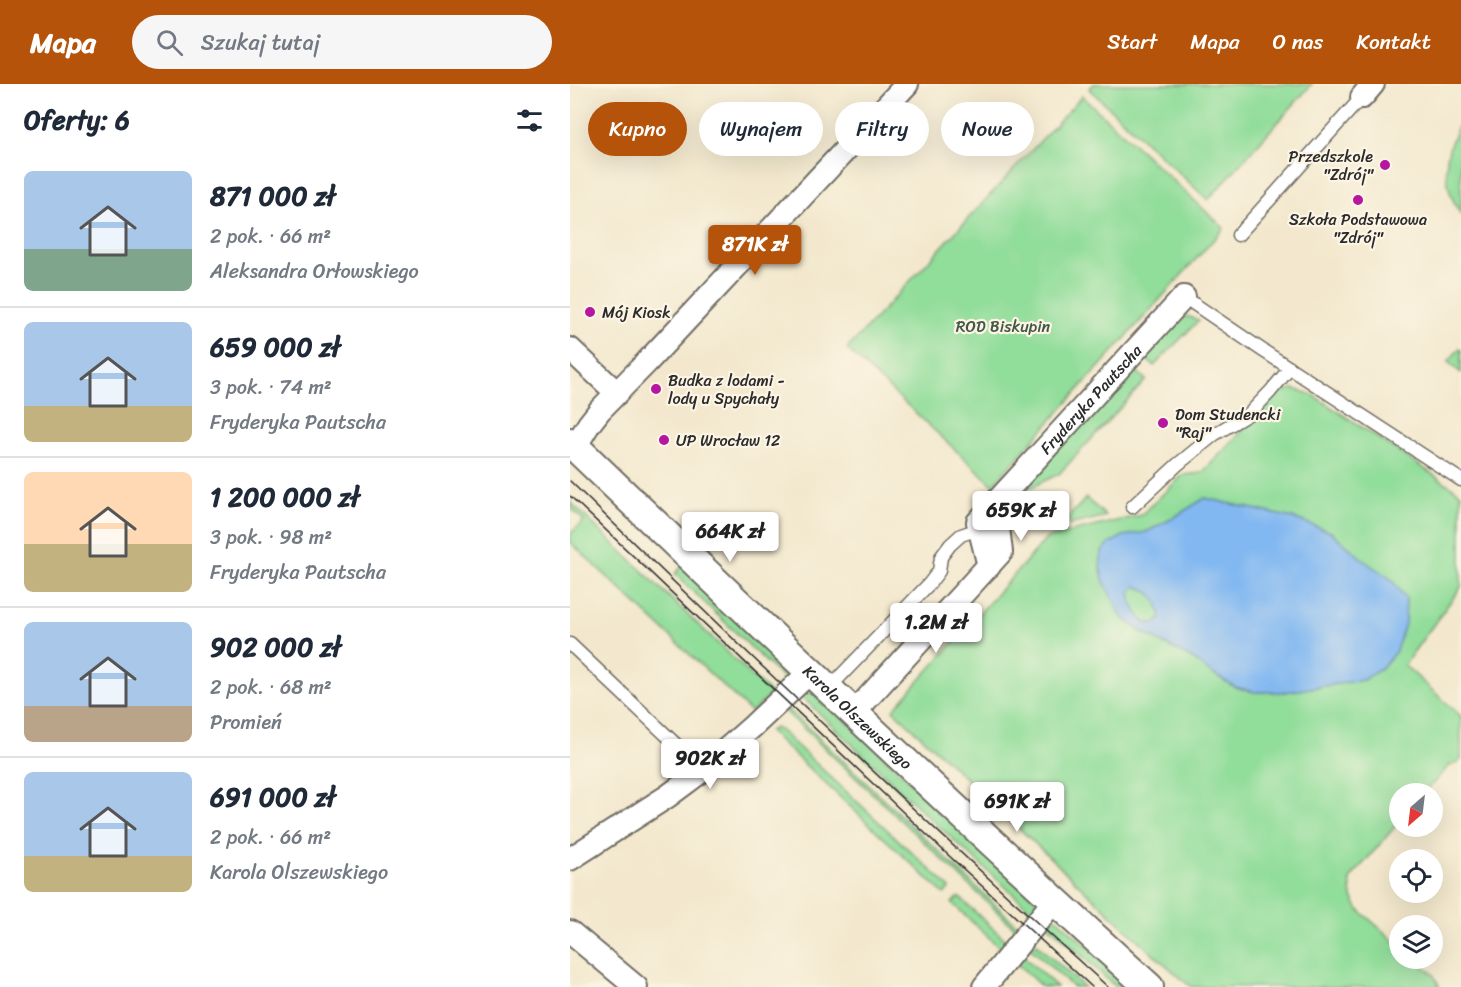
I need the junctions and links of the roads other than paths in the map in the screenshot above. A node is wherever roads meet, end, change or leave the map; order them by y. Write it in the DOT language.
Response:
graph roads {
  1 [pos="907,84"];
  2 [pos="1367,91"];
  3 [pos="1238,235"];
  4 [pos="1184,297"];
  5 [pos="570,349"];
  6 [pos="1290,368"];
  7 [pos="616,393"];
  8 [pos="572,449"];
  9 [pos="1461,480"];
  10 [pos="995,502"];
  11 [pos="1132,507"];
  12 [pos="979,530"];
  13 [pos="989,566"];
  14 [pos="570,644"];
  15 [pos="819,681"];
  16 [pos="854,713"];
  17 [pos="703,770"];
  18 [pos="570,859"];
  19 [pos="1054,901"];
  20 [pos="570,932"];
  21 [pos="636,987"];
  22 [pos="984,987"];
  23 [pos="1149,987"];
  1 -- 7 [label="street"];
  2 -- 3 [label="lane"];
  4 -- 6 [label="lane"];
  4 -- 10 [label="street, Fryderyka Pautscha"];
  5 -- 7 [label="street"];
  6 -- 9 [label="lane"];
  6 -- 11 [label="lane"];
  7 -- 8 [label="street"];
  8 -- 15 [label="street, Karola Olszewskiego"];
  10 -- 12 [label="street, Fryderyka Pautscha"];
  10 -- 13 [label="street"];
  12 -- 13 [label="street"];
  12 -- 15 [label="lane"];
  13 -- 16 [label="street"];
  14 -- 17 [label="lane"];
  15 -- 16 [label="street, Karola Olszewskiego"];
  15 -- 17 [label="street"];
  16 -- 19 [label="street, Karola Olszewskiego"];
  17 -- 18 [label="street"];
  19 -- 22 [label="street"];
  19 -- 23 [label="street, Karola Olszewskiego"];
  20 -- 21 [label="street"];
}
